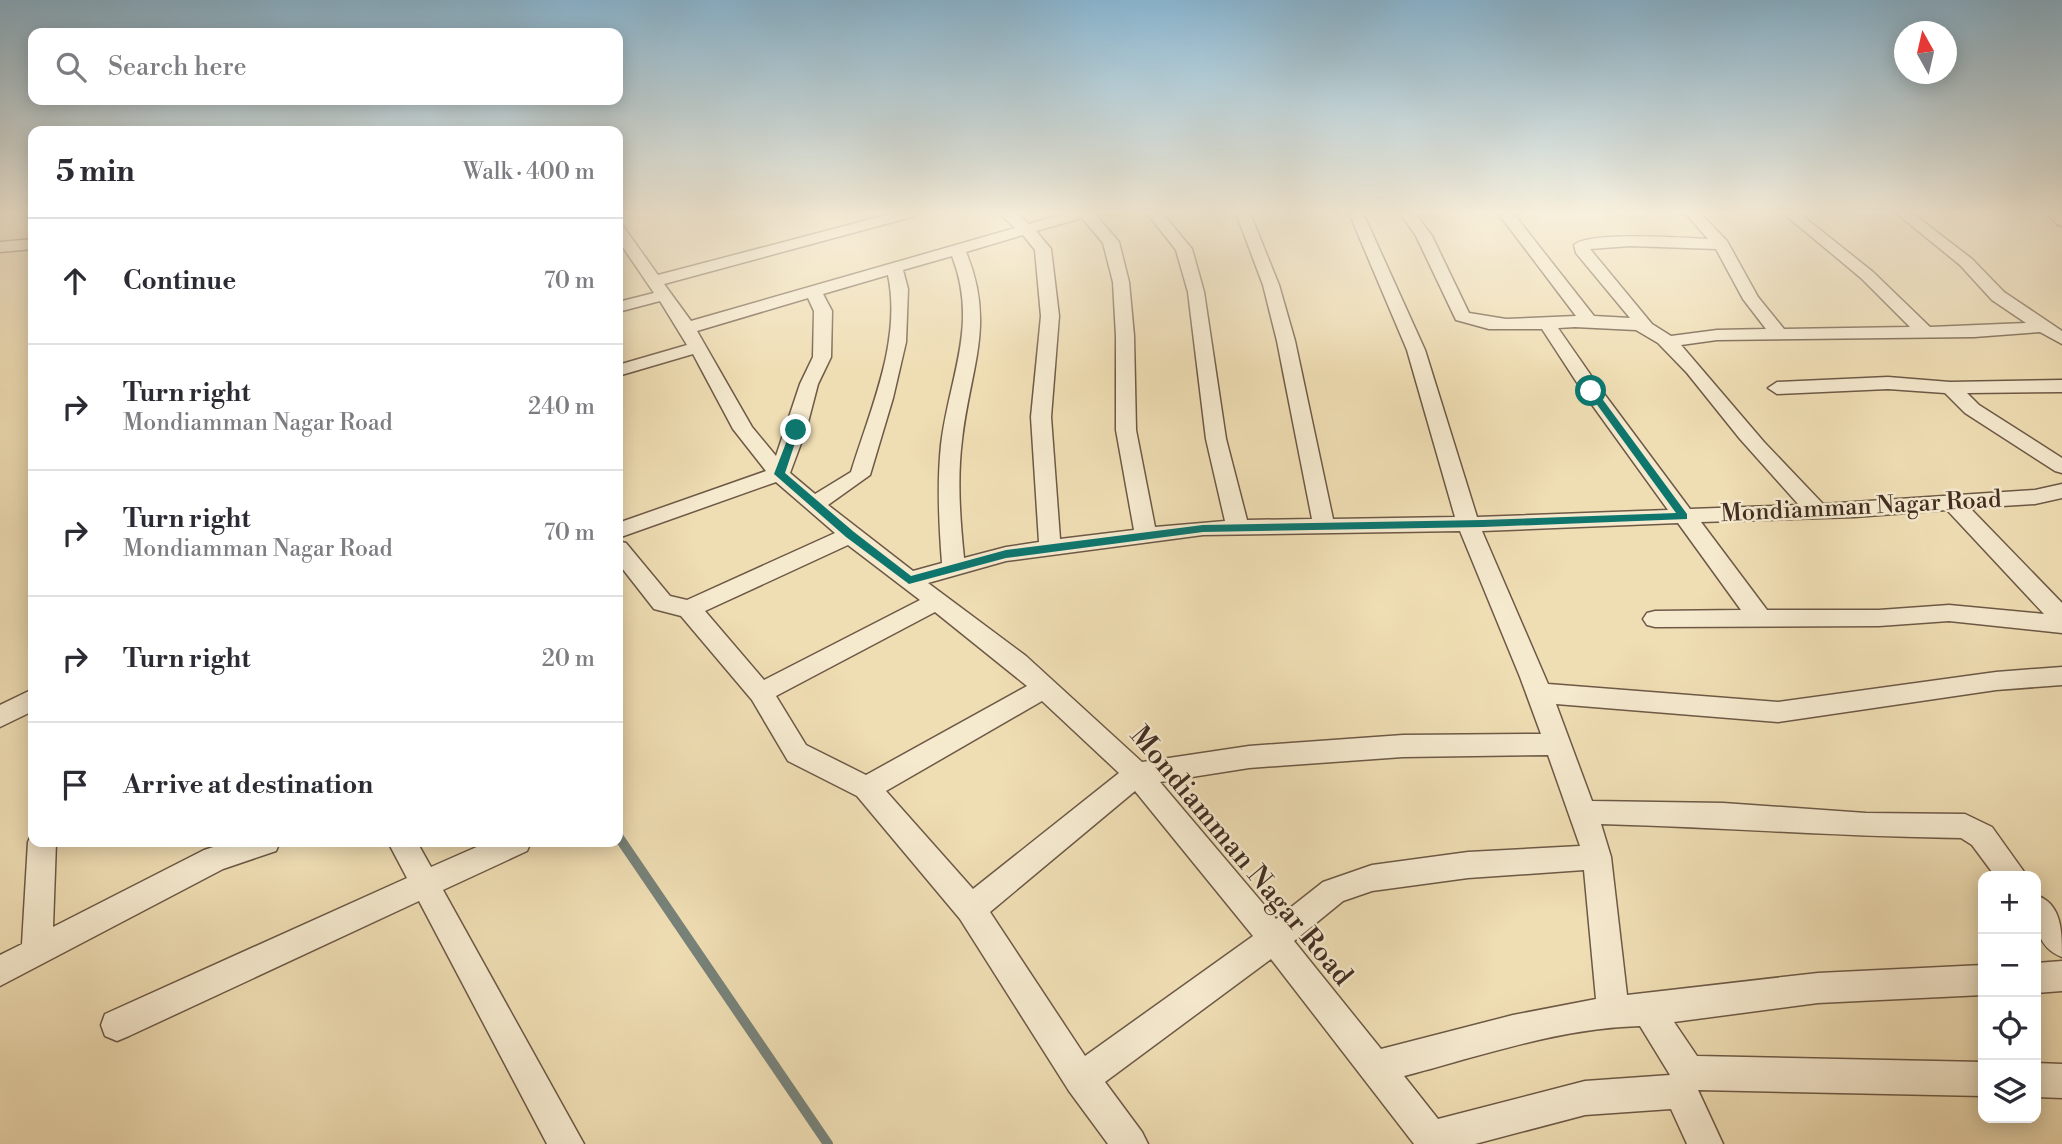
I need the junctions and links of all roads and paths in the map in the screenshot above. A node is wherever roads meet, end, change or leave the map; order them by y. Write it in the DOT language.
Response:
graph roads {
  1 [pos="641,266"];
  2 [pos="732,266"];
  3 [pos="893,266"];
  4 [pos="894,266"];
  5 [pos="966,266"];
  6 [pos="1045,266"];
  7 [pos="1117,266"];
  8 [pos="1189,266"];
  9 [pos="1264,266"];
  10 [pos="1379,266"];
  11 [pos="1438,266"];
  12 [pos="1547,266"];
  13 [pos="1595,266"];
  14 [pos="1733,266"];
  15 [pos="1856,266"];
  16 [pos="1970,266"];
  17 [pos="660,288"];
  18 [pos="814,292"];
  19 [pos="623,305"];
  20 [pos="1589,321"];
  21 [pos="1547,324"];
  22 [pos="1644,326"];
  23 [pos="2042,327"];
  24 [pos="1925,332"];
  25 [pos="1779,334"];
  26 [pos="692,337"];
  27 [pos="2062,339"];
  28 [pos="1666,342"];
  29 [pos="623,369"];
  30 [pos="2062,386"];
  31 [pos="1777,388"];
  32 [pos="1950,388"];
  33 [pos="2062,467"];
  34 [pos="779,474"];
  35 [pos="2062,491"];
  36 [pos="1952,503"];
  37 [pos="814,505"];
  38 [pos="1817,511"];
  39 [pos="1684,516"];
  40 [pos="1468,524"];
  41 [pos="1324,526"];
  42 [pos="1238,528"];
  43 [pos="623,529"];
  44 [pos="850,535"];
  45 [pos="1146,536"];
  46 [pos="1050,548"];
  47 [pos="623,554"];
  48 [pos="954,568"];
  49 [pos="909,580"];
  50 [pos="939,600"];
  51 [pos="689,609"];
  52 [pos="1759,617"];
  53 [pos="2062,618"];
  54 [pos="1655,619"];
  55 [pos="2062,624"];
  56 [pos="2062,676"];
  57 [pos="1044,688"];
  58 [pos="761,693"];
  59 [pos="1539,693"];
  60 [pos="28,702"];
  61 [pos="0,717"];
  62 [pos="1559,744"];
  63 [pos="1137,774"];
  64 [pos="867,788"];
  65 [pos="1582,812"];
  66 [pos="42,847"];
  67 [pos="251,847"];
  68 [pos="405,847"];
  69 [pos="506,847"];
  70 [pos="1597,856"];
  71 [pos="2008,871"];
  72 [pos="425,884"];
  73 [pos="971,909"];
  74 [pos="2041,915"];
  75 [pos="1274,939"];
  76 [pos="2062,943"];
  77 [pos="37,952"];
  78 [pos="0,971"];
  79 [pos="2062,976"];
  80 [pos="2041,978"];
  81 [pos="1978,980"];
  82 [pos="1648,1010"];
  83 [pos="1613,1011"];
  84 [pos="117,1024"];
  85 [pos="1375,1067"];
  86 [pos="1081,1079"];
  87 [pos="1978,1079"];
  88 [pos="2041,1080"];
  89 [pos="2062,1080"];
  90 [pos="1684,1082"];
  91 [pos="1434,1141"];
  92 [pos="566,1144"];
  93 [pos="1130,1144"];
  94 [pos="1705,1144"];
  1 -- 17 [label="street"];
  2 -- 17 [label="street"];
  3 -- 18 [label="street"];
  4 -- 37 [label="street"];
  5 -- 48 [label="street"];
  6 -- 46 [label="street"];
  7 -- 45 [label="street"];
  8 -- 42 [label="street"];
  9 -- 41 [label="street"];
  10 -- 40 [label="street"];
  11 -- 21 [label="street"];
  12 -- 20 [label="street"];
  13 -- 22 [label="street"];
  14 -- 25 [label="street"];
  15 -- 24 [label="street"];
  16 -- 23 [label="street"];
  17 -- 19 [label="street"];
  17 -- 26 [label="street"];
  18 -- 26 [label="street"];
  18 -- 34 [label="street"];
  20 -- 21 [label="street"];
  20 -- 22 [label="street"];
  21 -- 39 [label="street"];
  22 -- 28 [label="street"];
  23 -- 24 [label="street"];
  23 -- 27 [label="street"];
  24 -- 25 [label="street"];
  25 -- 28 [label="street"];
  26 -- 29 [label="street"];
  26 -- 34 [label="street, Mondiamman Nagar Road"];
  28 -- 38 [label="street"];
  30 -- 32 [label="street"];
  31 -- 32 [label="street"];
  32 -- 33 [label="street"];
  34 -- 37 [label="street, Mondiamman Nagar Road"];
  34 -- 43 [label="street"];
  35 -- 36 [label="street, Mondiamman Nagar Road"];
  36 -- 38 [label="street, Mondiamman Nagar Road"];
  36 -- 53 [label="street"];
  37 -- 44 [label="street, Mondiamman Nagar Road"];
  38 -- 39 [label="street, Mondiamman Nagar Road"];
  39 -- 40 [label="street, Mondiamman Nagar Road"];
  39 -- 52 [label="street"];
  40 -- 41 [label="street, Mondiamman Nagar Road"];
  40 -- 59 [label="street"];
  41 -- 42 [label="street, Mondiamman Nagar Road"];
  42 -- 45 [label="street, Mondiamman Nagar Road"];
  44 -- 49 [label="street, Mondiamman Nagar Road"];
  44 -- 51 [label="street"];
  45 -- 46 [label="street, Mondiamman Nagar Road"];
  46 -- 48 [label="street, Mondiamman Nagar Road"];
  47 -- 51 [label="street"];
  48 -- 49 [label="street, Mondiamman Nagar Road"];
  49 -- 50 [label="street, Mondiamman Nagar Road"];
  50 -- 57 [label="street, Mondiamman Nagar Road"];
  50 -- 58 [label="street"];
  51 -- 58 [label="street"];
  52 -- 54 [label="street"];
  52 -- 55 [label="street"];
  56 -- 59 [label="street"];
  57 -- 63 [label="street, Mondiamman Nagar Road"];
  57 -- 64 [label="street"];
  58 -- 64 [label="street"];
  59 -- 62 [label="street"];
  60 -- 61 [label="street"];
  62 -- 63 [label="street"];
  62 -- 65 [label="street"];
  63 -- 73 [label="street"];
  63 -- 75 [label="street, Mondiamman Nagar Road"];
  64 -- 73 [label="street"];
  65 -- 70 [label="street"];
  65 -- 71 [label="street"];
  66 -- 77 [label="street"];
  67 -- 77 [label="street"];
  68 -- 72 [label="street"];
  69 -- 72 [label="street"];
  70 -- 75 [label="street"];
  70 -- 83 [label="street"];
  72 -- 84 [label="street"];
  72 -- 92 [label="street"];
  73 -- 86 [label="street"];
  74 -- 76 [label="street"];
  75 -- 85 [label="street, Mondiamman Nagar Road"];
  75 -- 86 [label="street"];
  77 -- 78 [label="street"];
  79 -- 80 [label="street"];
  81 -- 82 [label="street"];
  82 -- 83 [label="street"];
  82 -- 90 [label="street"];
  83 -- 85 [label="street"];
  85 -- 91 [label="street, Mondiamman Nagar Road"];
  86 -- 93 [label="street"];
  87 -- 90 [label="street"];
  88 -- 89 [label="street"];
  90 -- 91 [label="street"];
  90 -- 94 [label="street"];
}
